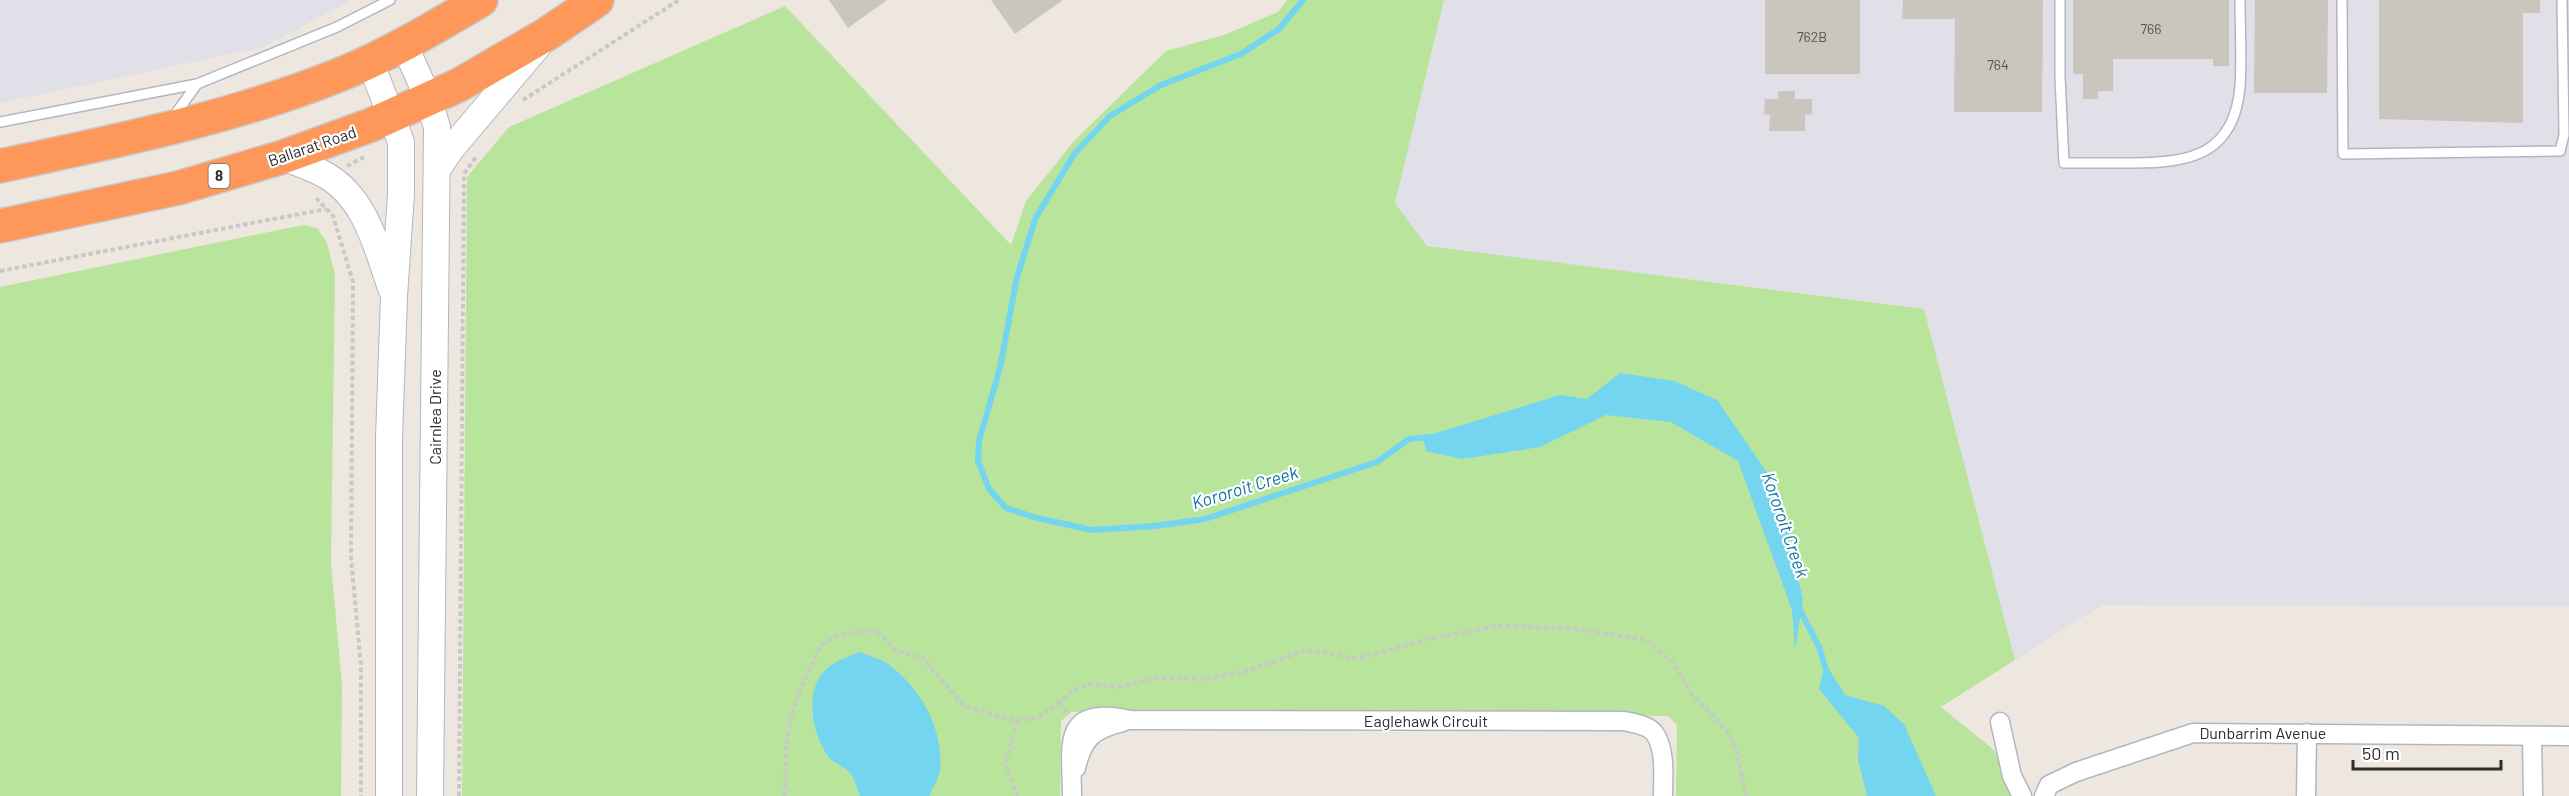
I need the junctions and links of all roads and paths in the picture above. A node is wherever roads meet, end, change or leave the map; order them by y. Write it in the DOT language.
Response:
graph roads {
  1 [pos="390,0"];
  2 [pos="482,0"];
  3 [pos="597,0"];
  4 [pos="679,0"];
  5 [pos="2061,0"];
  6 [pos="2240,0"];
  7 [pos="2342,0"];
  8 [pos="2562,0"];
  9 [pos="547,34"];
  10 [pos="404,44"];
  11 [pos="370,61"];
  12 [pos="197,84"];
  13 [pos="428,98"];
  14 [pos="522,100"];
  15 [pos="391,114"];
  16 [pos="0,122"];
  17 [pos="164,130"];
  18 [pos="478,155"];
  19 [pos="283,157"];
  20 [pos="0,166"];
  21 [pos="437,170"];
  22 [pos="0,226"];
  23 [pos="0,271"];
  24 [pos="394,296"];
  25 [pos="1017,721"];
  26 [pos="2001,722"];
  27 [pos="2307,733"];
  28 [pos="2532,736"];
  29 [pos="2569,736"];
  30 [pos="1072,790"];
  31 [pos="361,796"];
  32 [pos="389,796"];
  33 [pos="430,796"];
  34 [pos="459,796"];
  35 [pos="785,796"];
  36 [pos="1018,796"];
  37 [pos="1663,796"];
  38 [pos="1746,796"];
  39 [pos="2022,796"];
  40 [pos="2044,796"];
  41 [pos="2306,796"];
  42 [pos="2533,796"];
  1 -- 12 [label="lane"];
  2 -- 10 [label="highway"];
  3 -- 9 [label="highway, Ballarat Road / 8"];
  4 -- 14 [label="path"];
  5 -- 6 [label="lane"];
  7 -- 8 [label="lane"];
  9 -- 13 [label="highway, Ballarat Road / 8"];
  9 -- 21 [label="street"];
  10 -- 11 [label="highway"];
  10 -- 13 [label="street, Cairnlea Drive"];
  11 -- 15 [label="street"];
  11 -- 17 [label="highway"];
  12 -- 16 [label="lane"];
  12 -- 17 [label="lane"];
  13 -- 15 [label="highway, Ballarat Road / 8"];
  13 -- 21 [label="street, Cairnlea Drive"];
  15 -- 19 [label="highway, Ballarat Road / 8"];
  15 -- 24 [label="street"];
  17 -- 20 [label="highway"];
  18 -- 34 [label="path"];
  19 -- 22 [label="highway, Ballarat Road / 8"];
  19 -- 24 [label="street"];
  21 -- 33 [label="street, Cairnlea Drive"];
  23 -- 31 [label="path"];
  24 -- 32 [label="street"];
  25 -- 35 [label="path"];
  25 -- 36 [label="path"];
  25 -- 38 [label="path"];
  26 -- 39 [label="street"];
  27 -- 28 [label="street, Dunbarrim Avenue"];
  27 -- 40 [label="street, Dunbarrim Avenue"];
  27 -- 41 [label="street"];
  28 -- 29 [label="street, Dunbarrim Avenue"];
  28 -- 42 [label="street"];
  30 -- 37 [label="street, Eaglehawk Circuit"];
}
